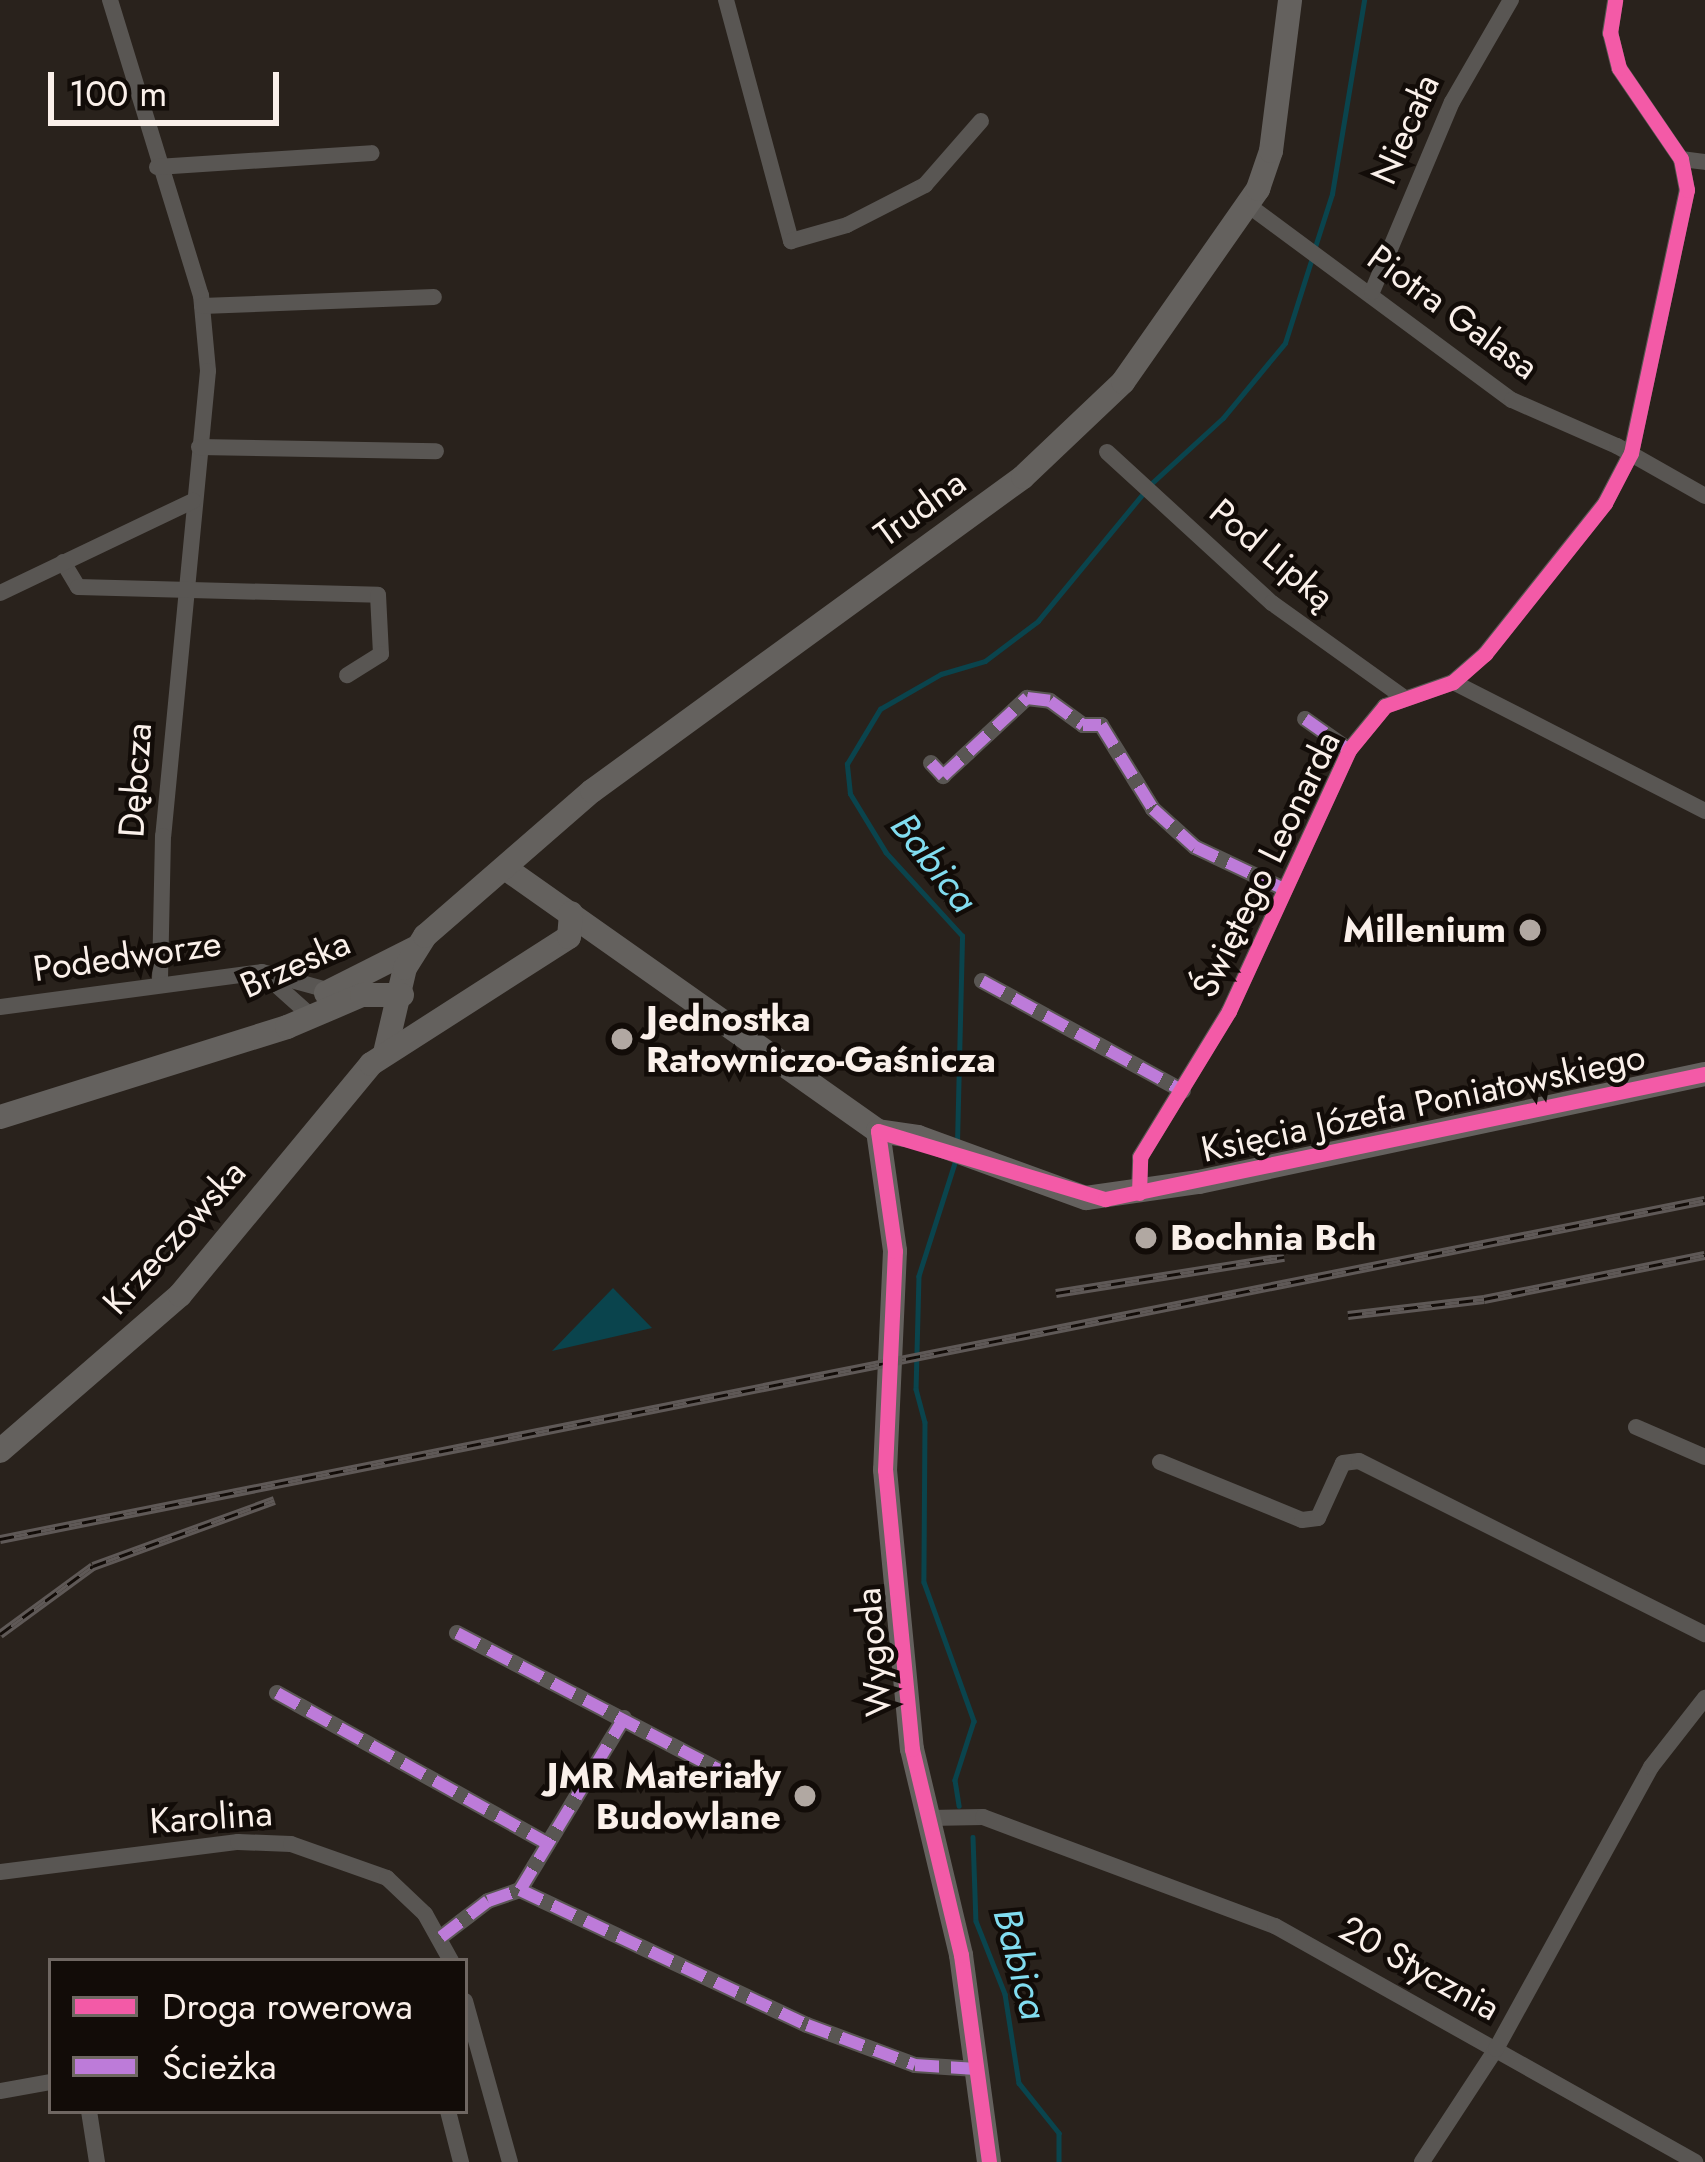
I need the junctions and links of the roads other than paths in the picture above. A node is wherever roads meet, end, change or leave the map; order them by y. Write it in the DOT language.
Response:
graph roads {
  1 [pos="110,0"];
  2 [pos="726,0"];
  3 [pos="1290,0"];
  4 [pos="1511,0"];
  5 [pos="1615,0"];
  6 [pos="981,121"];
  7 [pos="372,153"];
  8 [pos="1681,159"];
  9 [pos="1705,162"];
  10 [pos="158,167"];
  11 [pos="1248,206"];
  12 [pos="1372,292"];
  13 [pos="434,297"];
  14 [pos="202,306"];
  15 [pos="199,447"];
  16 [pos="436,451"];
  17 [pos="1107,452"];
  18 [pos="1631,453"];
  19 [pos="1705,496"];
  20 [pos="193,501"];
  21 [pos="63,562"];
  22 [pos="183,584"];
  23 [pos="0,593"];
  24 [pos="347,675"];
  25 [pos="1453,682"];
  26 [pos="1402,696"];
  27 [pos="1304,719"];
  28 [pos="1349,750"];
  29 [pos="931,763"];
  30 [pos="1705,811"];
  31 [pos="506,868"];
  32 [pos="1284,890"];
  33 [pos="570,925"];
  34 [pos="415,947"];
  35 [pos="262,972"];
  36 [pos="160,980"];
  37 [pos="982,981"];
  38 [pos="331,991"];
  39 [pos="402,994"];
  40 [pos="0,1007"];
  41 [pos="304,1013"];
  42 [pos="444,1013"];
  43 [pos="385,1053"];
  44 [pos="1705,1074"];
  45 [pos="1183,1091"];
  46 [pos="0,1117"];
  47 [pos="878,1131"];
  48 [pos="1139,1193"];
  49 [pos="1636,1427"];
  50 [pos="0,1451"];
  51 [pos="1705,1457"];
  52 [pos="1160,1462"];
  53 [pos="457,1633"];
  54 [pos="1705,1634"];
  55 [pos="277,1693"];
  56 [pos="1705,1698"];
  57 [pos="624,1718"];
  58 [pos="732,1777"];
  59 [pos="929,1818"];
  60 [pos="548,1844"];
  61 [pos="0,1872"];
  62 [pos="520,1890"];
  63 [pos="441,1937"];
  64 [pos="450,1958"];
  65 [pos="468,2011"];
  66 [pos="1496,2049"];
  67 [pos="976,2069"];
  68 [pos="48,2083"];
  69 [pos="0,2091"];
  70 [pos="89,2114"];
  71 [pos="449,2114"];
  72 [pos="97,2162"];
  73 [pos="461,2162"];
  74 [pos="510,2162"];
  75 [pos="989,2162"];
  76 [pos="1422,2162"];
  77 [pos="1695,2162"];
  1 -- 10 [label="street, Dębcza"];
  2 -- 6 [label="street"];
  3 -- 11 [label="main road, Trudna"];
  4 -- 12 [label="street, Niecała"];
  5 -- 8 [label="street"];
  7 -- 10 [label="street"];
  8 -- 9 [label="street"];
  8 -- 18 [label="street, Świętego Leonarda"];
  10 -- 14 [label="street, Dębcza"];
  11 -- 12 [label="street, Piotra Galasa"];
  11 -- 31 [label="main road, Trudna"];
  12 -- 18 [label="street, Piotra Galasa"];
  13 -- 14 [label="street"];
  14 -- 15 [label="street, Dębcza"];
  15 -- 16 [label="street"];
  15 -- 20 [label="street, Dębcza"];
  17 -- 26 [label="street, Pod Lipką"];
  18 -- 19 [label="street, Piotra Galasa"];
  18 -- 25 [label="street, Świętego Leonarda"];
  20 -- 21 [label="street"];
  20 -- 22 [label="street, Dębcza"];
  21 -- 22 [label="street"];
  21 -- 23 [label="street"];
  22 -- 24 [label="street"];
  22 -- 36 [label="street, Dębcza"];
  25 -- 26 [label="street, Świętego Leonarda"];
  25 -- 30 [label="street"];
  26 -- 28 [label="street, Świętego Leonarda"];
  27 -- 28 [label="street"];
  28 -- 32 [label="street, Świętego Leonarda"];
  29 -- 32 [label="street"];
  31 -- 33 [label="main road, Księcia Józefa Poniatowskiego"];
  31 -- 34 [label="main road, Trudna"];
  32 -- 45 [label="street, Świętego Leonarda"];
  33 -- 42 [label="main road, Krzeczowska"];
  33 -- 47 [label="main road, Księcia Józefa Poniatowskiego"];
  34 -- 38 [label="main road, Brzeska"];
  34 -- 39 [label="main road, Krzeczowska"];
  35 -- 36 [label="street, Podedworze"];
  35 -- 38 [label="street, Podedworze"];
  35 -- 41 [label="street, Podedworze"];
  36 -- 40 [label="street, Podedworze"];
  37 -- 45 [label="street"];
  38 -- 41 [label="main road, Brzeska"];
  39 -- 41 [label="main road, Brzeska"];
  39 -- 42 [label="main road"];
  39 -- 43 [label="main road, Krzeczowska"];
  41 -- 46 [label="main road, Brzeska"];
  42 -- 43 [label="main road, Krzeczowska"];
  43 -- 50 [label="main road, Krzeczowska"];
  44 -- 48 [label="main road, Księcia Józefa Poniatowskiego"];
  45 -- 48 [label="street, Świętego Leonarda"];
  47 -- 48 [label="main road, Księcia Józefa Poniatowskiego"];
  47 -- 59 [label="main road, Wygoda"];
  49 -- 51 [label="street"];
  52 -- 54 [label="street"];
  53 -- 57 [label="street"];
  55 -- 60 [label="street"];
  56 -- 66 [label="street, 20 Stycznia"];
  57 -- 58 [label="street"];
  57 -- 60 [label="street"];
  59 -- 66 [label="street, 20 Stycznia"];
  59 -- 67 [label="main road, Wygoda"];
  60 -- 62 [label="street"];
  61 -- 63 [label="street, Karolina"];
  62 -- 63 [label="street"];
  62 -- 67 [label="street"];
  63 -- 64 [label="street, Karolina"];
  65 -- 74 [label="street"];
  66 -- 76 [label="street"];
  66 -- 77 [label="street"];
  67 -- 75 [label="main road, Wygoda"];
  68 -- 69 [label="street"];
  70 -- 72 [label="street"];
  71 -- 73 [label="street"];
}
